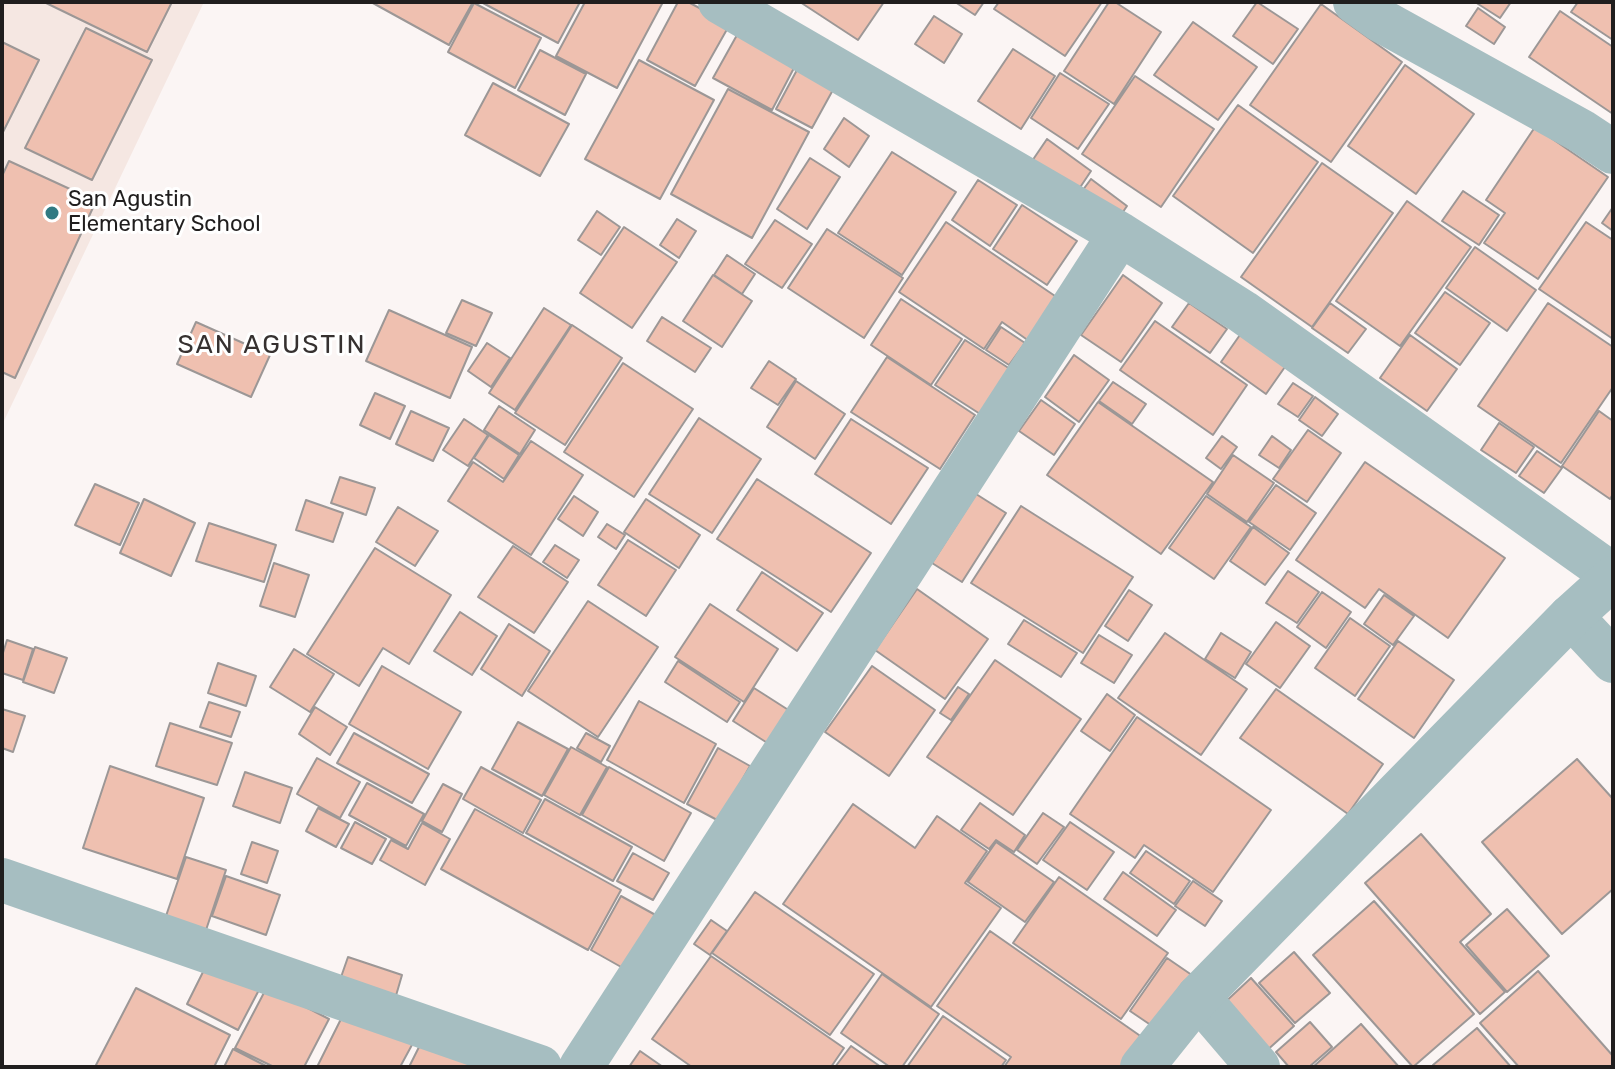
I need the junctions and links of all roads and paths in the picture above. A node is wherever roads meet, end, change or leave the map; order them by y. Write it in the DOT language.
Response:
graph roads {
  1 [pos="720,2"];
  2 [pos="1355,2"];
  3 [pos="1613,152"];
  4 [pos="1120,234"];
  5 [pos="1613,576"];
  6 [pos="1571,616"];
  7 [pos="1613,661"];
  8 [pos="2,880"];
  9 [pos="1198,997"];
  10 [pos="540,1067"];
  11 [pos="581,1067"];
  12 [pos="1142,1067"];
  13 [pos="1258,1067"];
  1 -- 4 [label="street"];
  2 -- 3 [label="street"];
  4 -- 5 [label="street"];
  4 -- 11 [label="street"];
  5 -- 6 [label="street"];
  6 -- 7 [label="street"];
  6 -- 9 [label="street"];
  8 -- 10 [label="street"];
  9 -- 12 [label="street"];
  9 -- 13 [label="street"];
}
